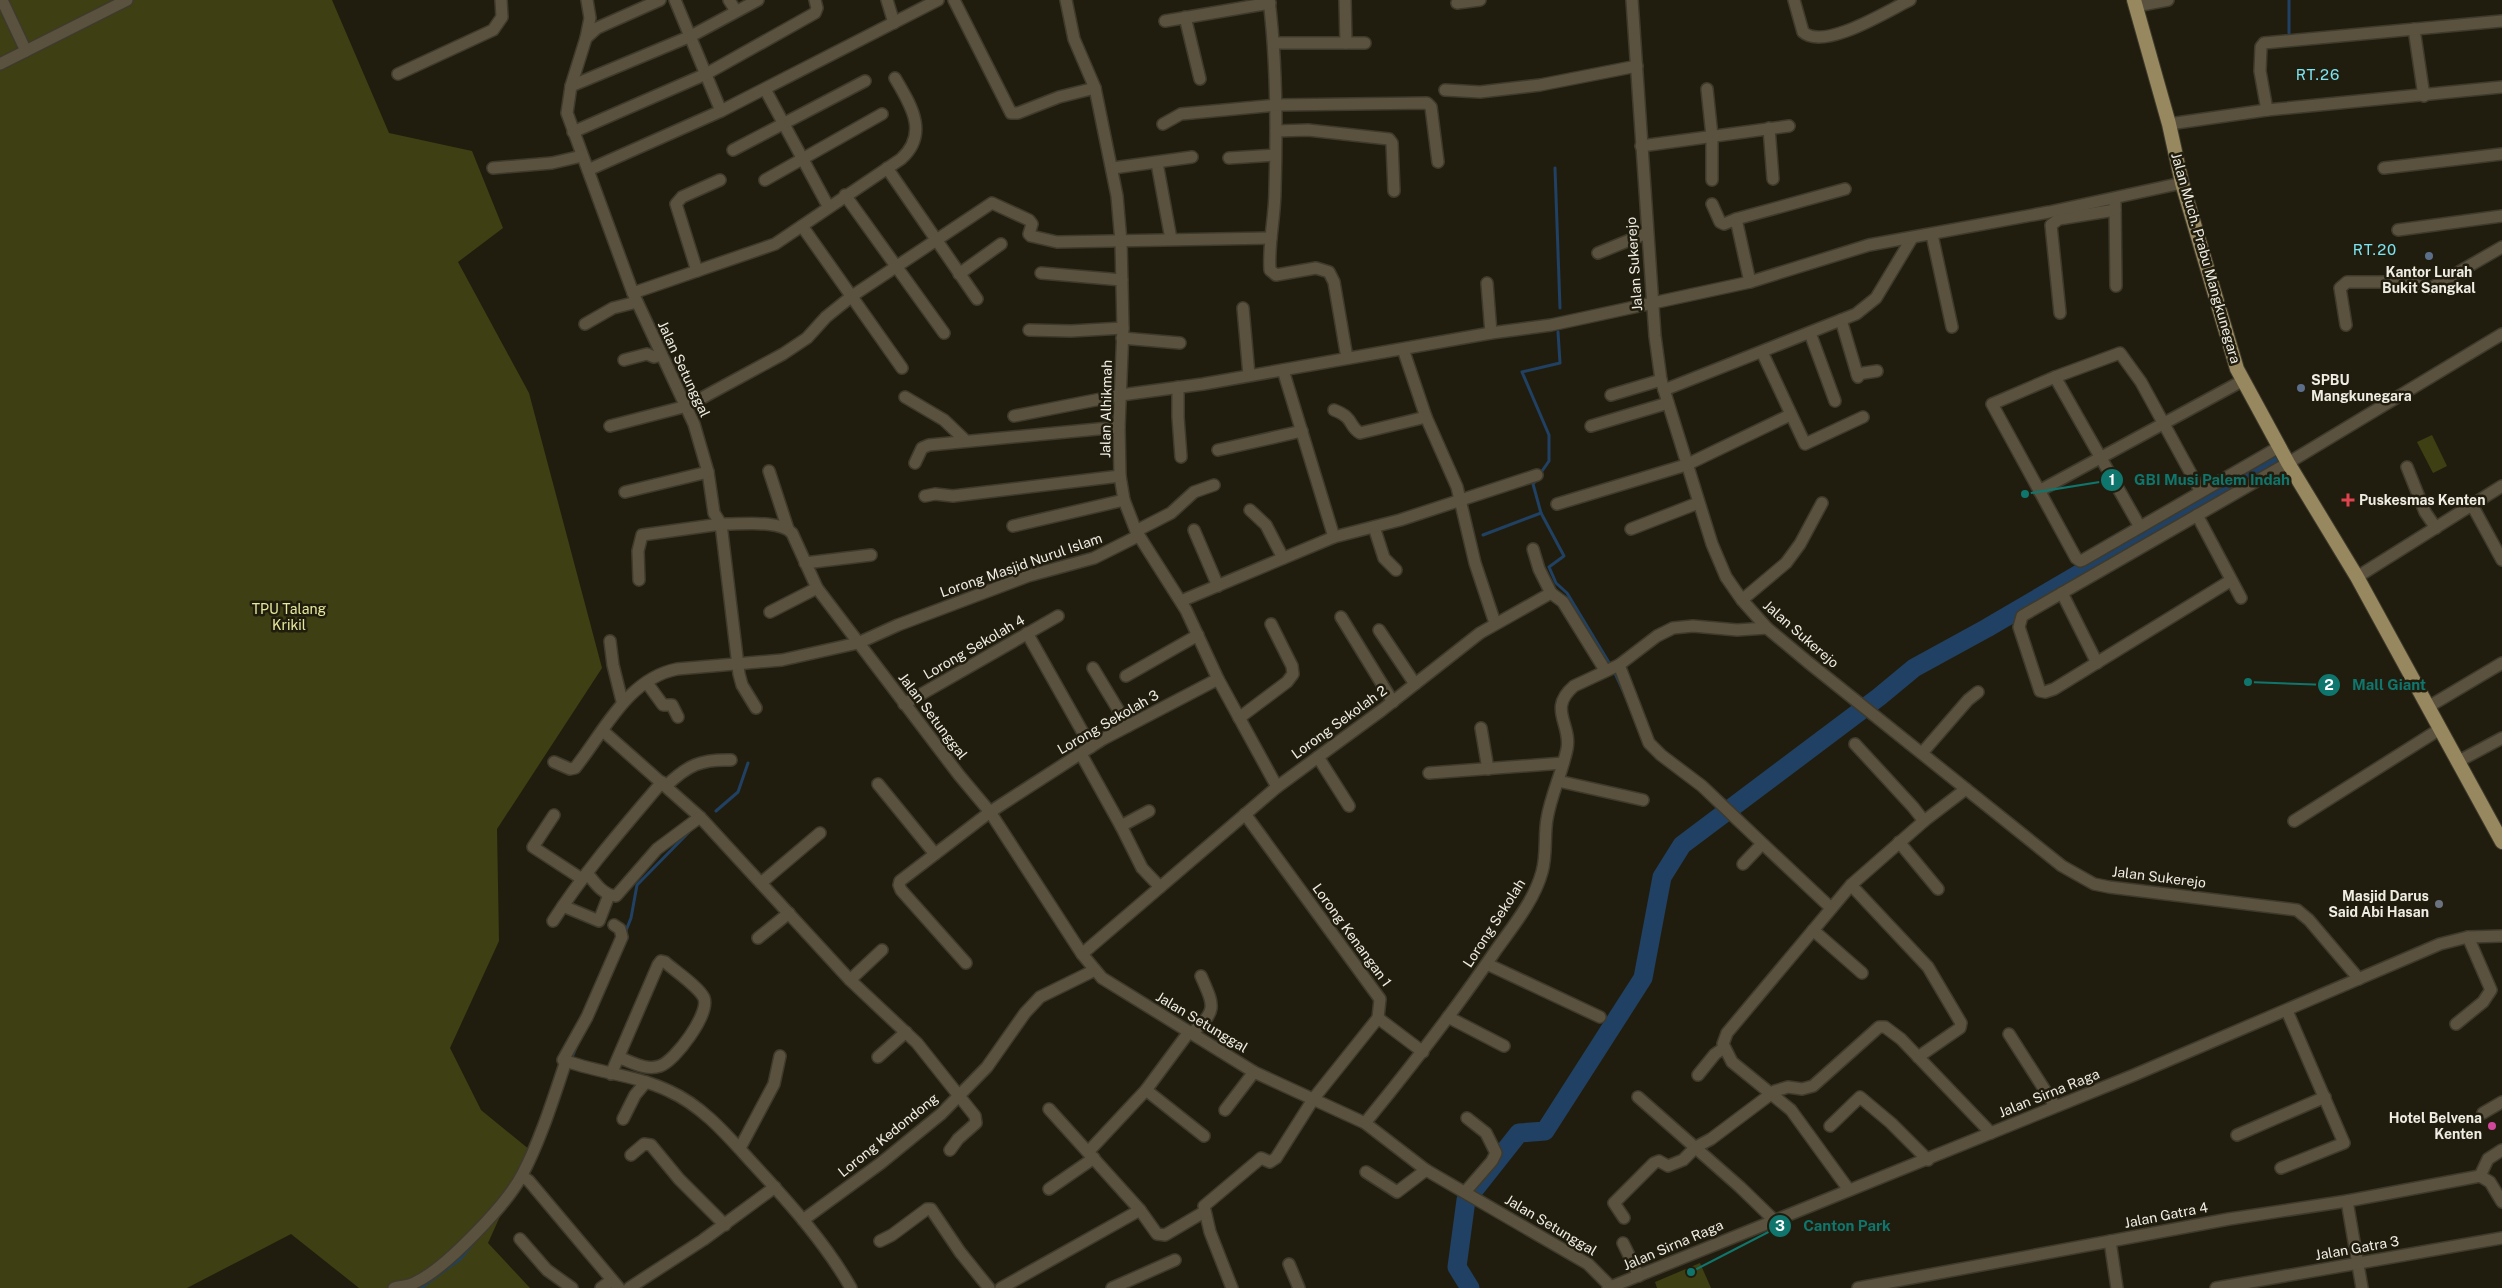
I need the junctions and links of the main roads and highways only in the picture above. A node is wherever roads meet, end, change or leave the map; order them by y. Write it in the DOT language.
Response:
graph roads {
  1 [pos="2135,3"];
  2 [pos="2501,838"];
  1 -- 2 [label="main road, Jalan Much. Prabu Mangkunegara"];
}
